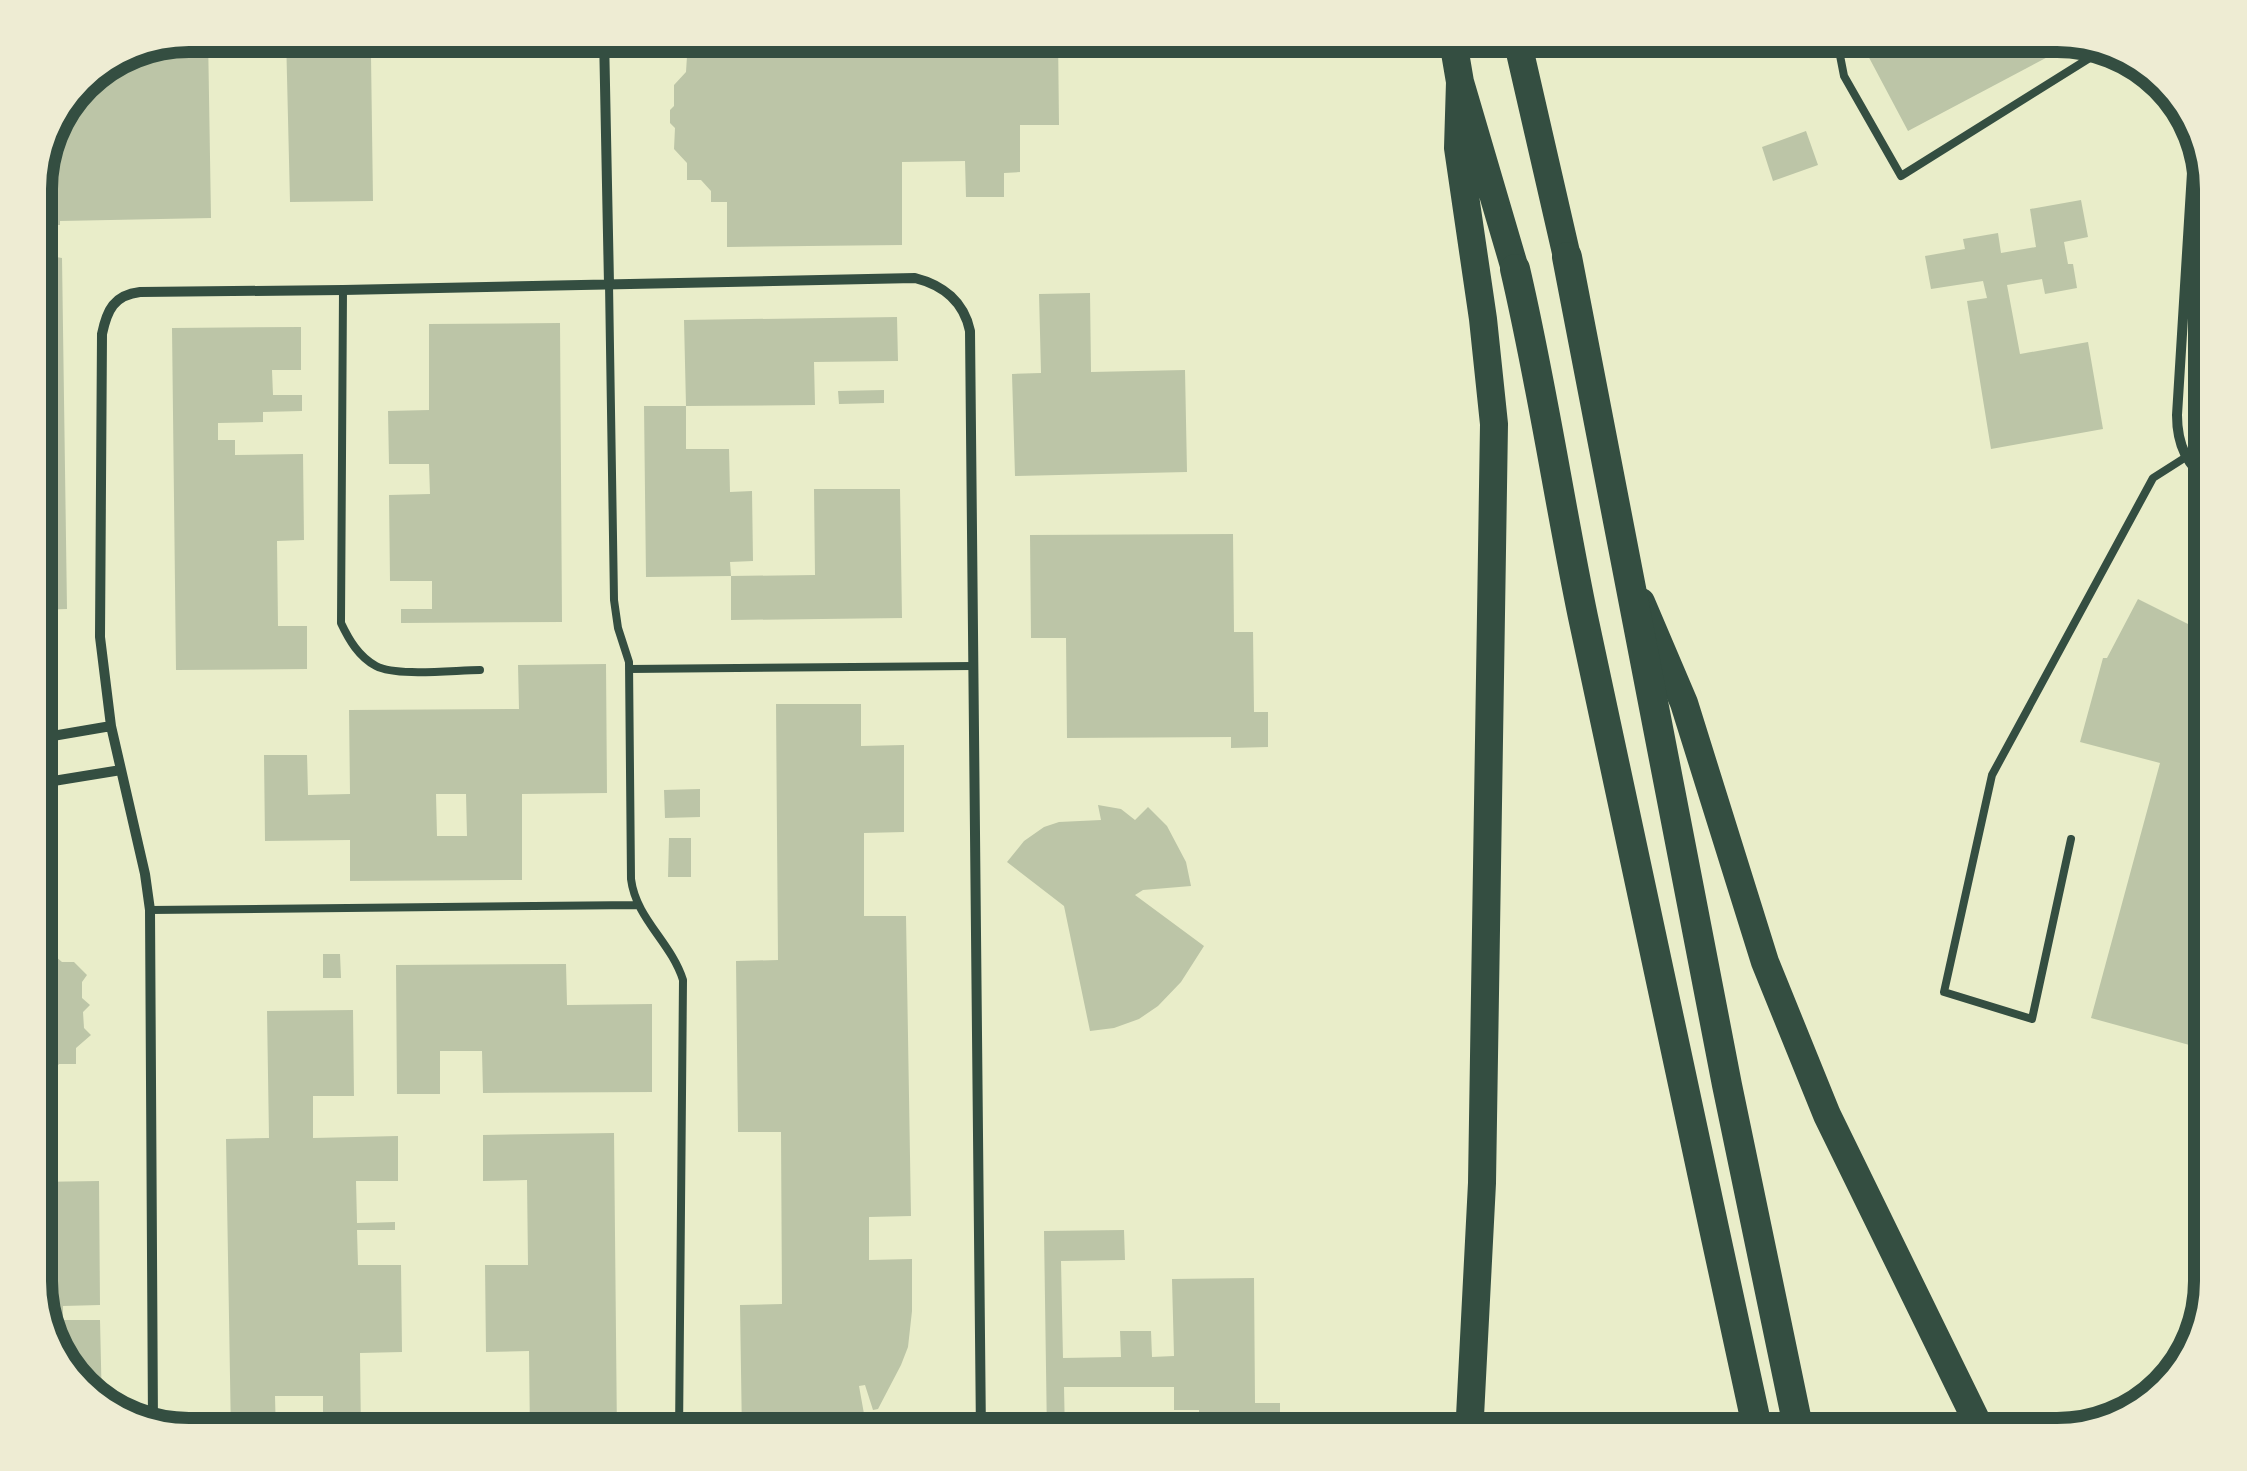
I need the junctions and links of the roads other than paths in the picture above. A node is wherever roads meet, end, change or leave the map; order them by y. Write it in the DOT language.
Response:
graph roads {
  1 [pos="604,52"];
  2 [pos="1455,52"];
  3 [pos="1520,52"];
  4 [pos="1839,52"];
  5 [pos="2092,57"];
  6 [pos="1460,82"];
  7 [pos="2192,166"];
  8 [pos="1568,257"];
  9 [pos="1515,268"];
  10 [pos="609,284"];
  11 [pos="343,290"];
  12 [pos="2186,458"];
  13 [pos="2194,470"];
  14 [pos="1628,573"];
  15 [pos="973,666"];
  16 [pos="629,669"];
  17 [pos="480,670"];
  18 [pos="111,726"];
  19 [pos="53,735"];
  20 [pos="120,770"];
  21 [pos="53,781"];
  22 [pos="2071,839"];
  23 [pos="638,905"];
  24 [pos="150,910"];
  25 [pos="153,1413"];
  26 [pos="679,1418"];
  27 [pos="981,1418"];
  28 [pos="1470,1418"];
  29 [pos="1755,1418"];
  30 [pos="1796,1418"];
  31 [pos="1975,1418"];
  1 -- 10 [label="street"];
  2 -- 6 [label="highway"];
  3 -- 8 [label="highway"];
  4 -- 5 [label="lane"];
  6 -- 9 [label="highway"];
  6 -- 28 [label="highway"];
  7 -- 12 [label="street"];
  8 -- 14 [label="highway"];
  9 -- 29 [label="highway"];
  10 -- 11 [label="street"];
  10 -- 15 [label="street"];
  10 -- 16 [label="lane"];
  11 -- 17 [label="lane"];
  11 -- 18 [label="street"];
  12 -- 13 [label="street"];
  12 -- 22 [label="lane"];
  14 -- 30 [label="highway"];
  14 -- 31 [label="highway"];
  15 -- 16 [label="lane"];
  15 -- 27 [label="street"];
  16 -- 23 [label="lane"];
  18 -- 19 [label="street"];
  18 -- 20 [label="street"];
  20 -- 21 [label="street"];
  20 -- 24 [label="street"];
  23 -- 24 [label="lane"];
  23 -- 26 [label="lane"];
  24 -- 25 [label="street"];
}
